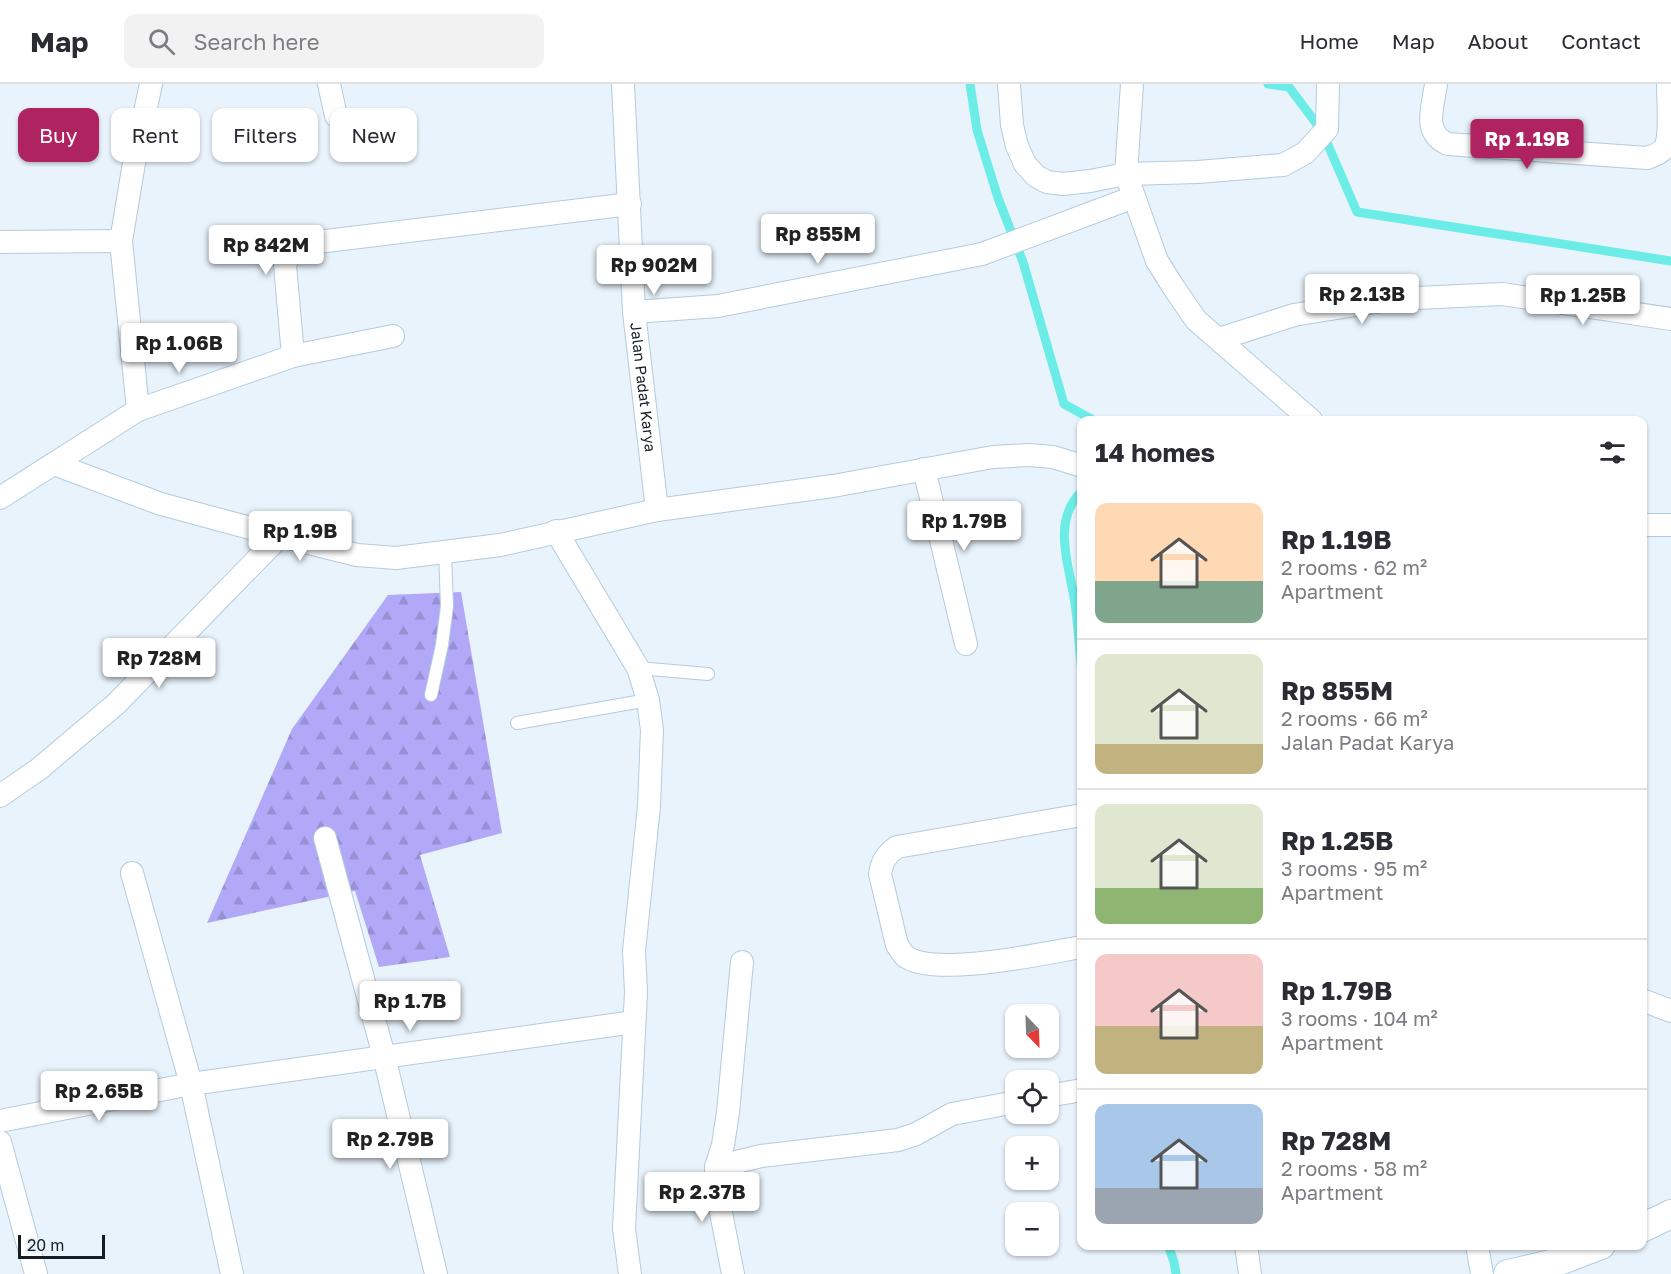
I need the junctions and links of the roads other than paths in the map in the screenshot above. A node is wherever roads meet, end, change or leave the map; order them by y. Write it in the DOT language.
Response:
graph roads {
  1 [pos="151,84"];
  2 [pos="329,84"];
  3 [pos="623,84"];
  4 [pos="1009,84"];
  5 [pos="1132,84"];
  6 [pos="1328,84"];
  7 [pos="1436,84"];
  8 [pos="1668,84"];
  9 [pos="334,108"];
  10 [pos="1126,174"];
  11 [pos="1134,197"];
  12 [pos="630,204"];
  13 [pos="121,241"];
  14 [pos="0,242"];
  15 [pos="634,312"];
  16 [pos="1671,319"];
  17 [pos="393,336"];
  18 [pos="1219,339"];
  19 [pos="293,356"];
  20 [pos="138,410"];
  21 [pos="1306,416"];
  22 [pos="54,464"];
  23 [pos="1077,465"];
  24 [pos="924,469"];
  25 [pos="0,498"];
  26 [pos="657,510"];
  27 [pos="1647,525"];
  28 [pos="1671,525"];
  29 [pos="556,531"];
  30 [pos="280,536"];
  31 [pos="445,552"];
  32 [pos="966,644"];
  33 [pos="638,668"];
  34 [pos="708,674"];
  35 [pos="431,695"];
  36 [pos="648,700"];
  37 [pos="517,723"];
  38 [pos="0,796"];
  39 [pos="1077,816"];
  40 [pos="325,838"];
  41 [pos="132,873"];
  42 [pos="1077,948"];
  43 [pos="742,962"];
  44 [pos="1647,1002"];
  45 [pos="1671,1011"];
  46 [pos="634,1022"];
  47 [pos="384,1056"];
  48 [pos="191,1084"];
  49 [pos="1077,1091"];
  50 [pos="1059,1094"];
  51 [pos="1005,1104"];
  52 [pos="0,1120"];
  53 [pos="0,1142"];
  54 [pos="716,1167"];
  55 [pos="1671,1214"];
  56 [pos="1647,1226"];
  57 [pos="1247,1250"];
  58 [pos="1478,1250"];
  59 [pos="1588,1250"];
  60 [pos="36,1274"];
  61 [pos="232,1274"];
  62 [pos="436,1274"];
  63 [pos="630,1274"];
  64 [pos="733,1274"];
  65 [pos="1250,1274"];
  66 [pos="1482,1274"];
  67 [pos="1508,1274"];
  1 -- 13 [label="street"];
  2 -- 9 [label="street"];
  3 -- 12 [label="street, Jalan Padat Karya"];
  4 -- 10 [label="street"];
  5 -- 10 [label="street"];
  6 -- 10 [label="street"];
  7 -- 8 [label="street"];
  10 -- 11 [label="street"];
  11 -- 15 [label="street"];
  11 -- 18 [label="street"];
  12 -- 15 [label="street, Jalan Padat Karya"];
  12 -- 19 [label="street"];
  13 -- 14 [label="street"];
  13 -- 20 [label="street"];
  15 -- 26 [label="street, Jalan Padat Karya"];
  16 -- 18 [label="street"];
  17 -- 19 [label="street"];
  18 -- 21 [label="street"];
  19 -- 20 [label="street"];
  20 -- 22 [label="street"];
  22 -- 25 [label="street"];
  22 -- 30 [label="street"];
  23 -- 24 [label="street"];
  24 -- 26 [label="street"];
  24 -- 32 [label="street"];
  26 -- 29 [label="street"];
  27 -- 28 [label="street"];
  29 -- 31 [label="street"];
  29 -- 33 [label="street"];
  30 -- 31 [label="street"];
  30 -- 38 [label="street"];
  31 -- 35 [label="lane"];
  33 -- 34 [label="lane"];
  33 -- 36 [label="street"];
  36 -- 37 [label="lane"];
  36 -- 46 [label="street"];
  39 -- 42 [label="street"];
  40 -- 47 [label="street"];
  41 -- 48 [label="street"];
  43 -- 54 [label="street"];
  44 -- 45 [label="street"];
  46 -- 47 [label="street"];
  46 -- 63 [label="street"];
  47 -- 48 [label="street"];
  47 -- 62 [label="street"];
  48 -- 52 [label="street"];
  48 -- 61 [label="street"];
  49 -- 50 [label="street"];
  51 -- 54 [label="street"];
  53 -- 60 [label="street"];
  54 -- 64 [label="street"];
  55 -- 56 [label="street"];
  57 -- 65 [label="street"];
  58 -- 66 [label="street"];
  59 -- 67 [label="street"];
}
